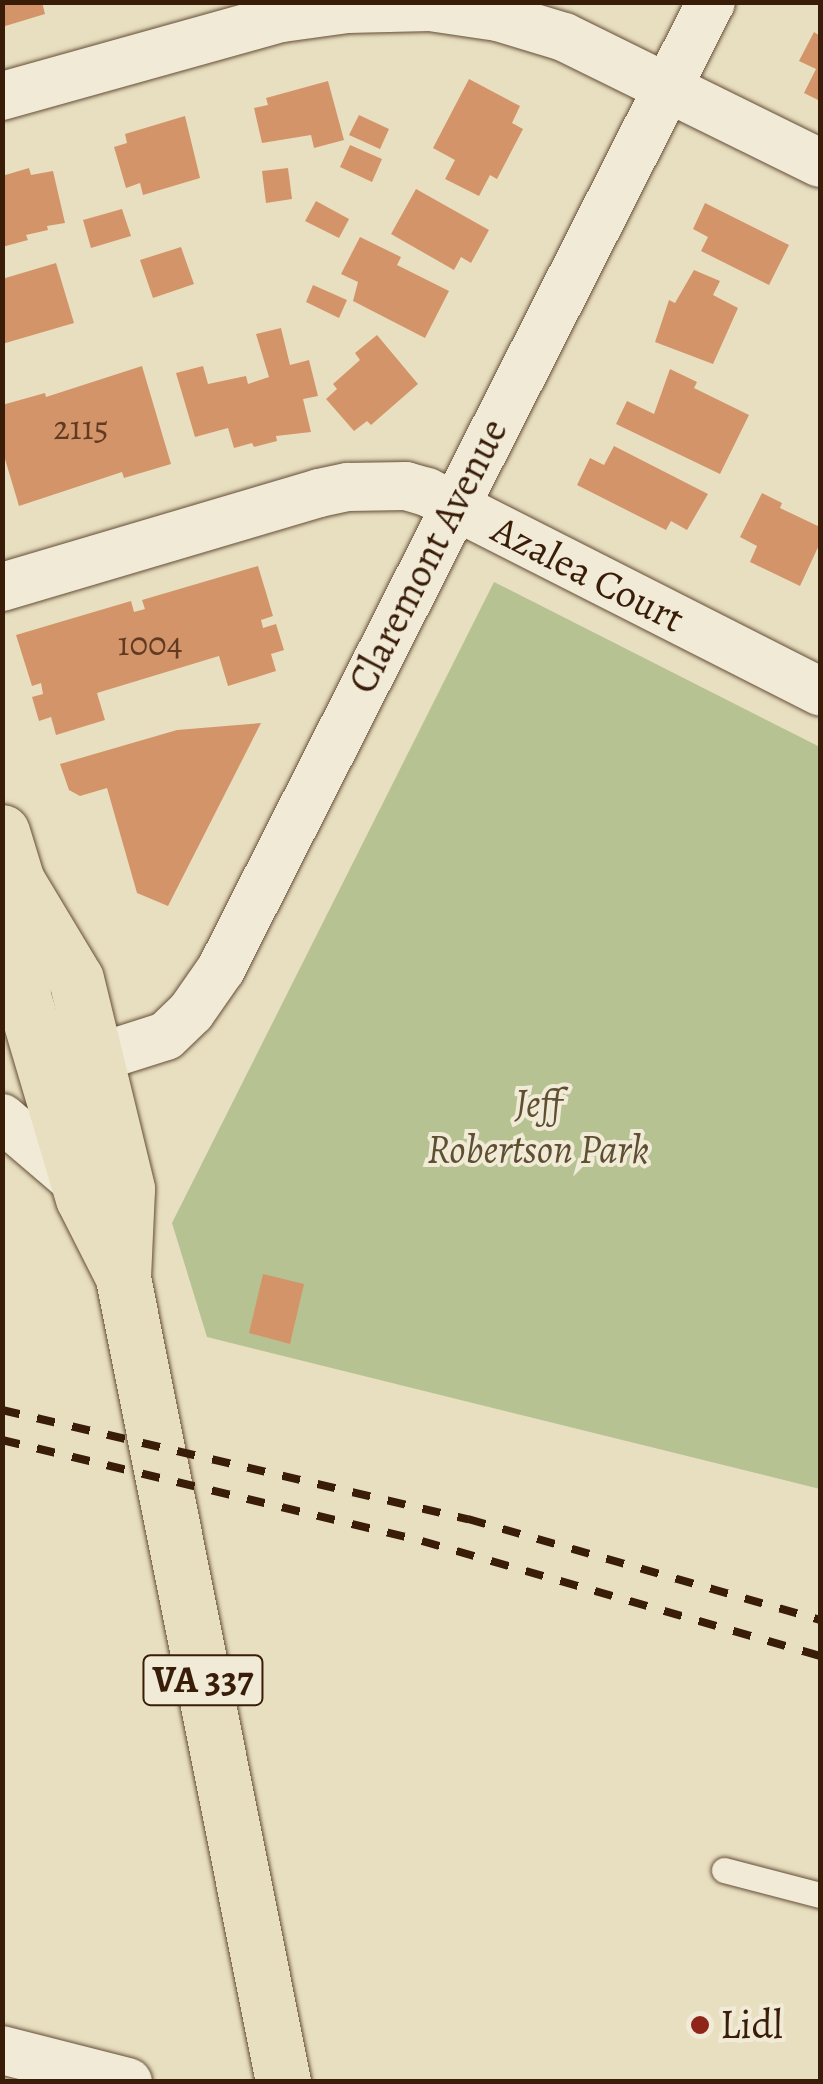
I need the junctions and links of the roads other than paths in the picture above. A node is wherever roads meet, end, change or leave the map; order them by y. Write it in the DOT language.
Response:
graph roads {
  1 [pos="710,2"];
  2 [pos="669,86"];
  3 [pos="2,96"];
  4 [pos="820,163"];
  5 [pos="453,505"];
  6 [pos="2,587"];
  7 [pos="820,691"];
  8 [pos="10,856"];
  9 [pos="13,1015"];
  10 [pos="97,1058"];
  11 [pos="2,1118"];
  12 [pos="78,1183"];
  13 [pos="124,1278"];
  14 [pos="724,1870"];
  15 [pos="820,1895"];
  16 [pos="2,2050"];
  17 [pos="128,2082"];
  18 [pos="283,2082"];
  1 -- 2 [label="street, Claremont Avenue"];
  2 -- 3 [label="street"];
  2 -- 4 [label="street"];
  2 -- 5 [label="street, Claremont Avenue"];
  5 -- 6 [label="street, Azalea Court"];
  5 -- 7 [label="street, Azalea Court"];
  5 -- 10 [label="street, Claremont Avenue"];
  8 -- 9 [label="main road, VA 337"];
  8 -- 10 [label="main road, VA 337"];
  9 -- 12 [label="main road, VA 337"];
  10 -- 13 [label="main road, VA 337"];
  11 -- 12 [label="street"];
  12 -- 13 [label="main road, VA 337"];
  13 -- 18 [label="main road, VA 337"];
  14 -- 15 [label="lane"];
  16 -- 17 [label="street"];
}
